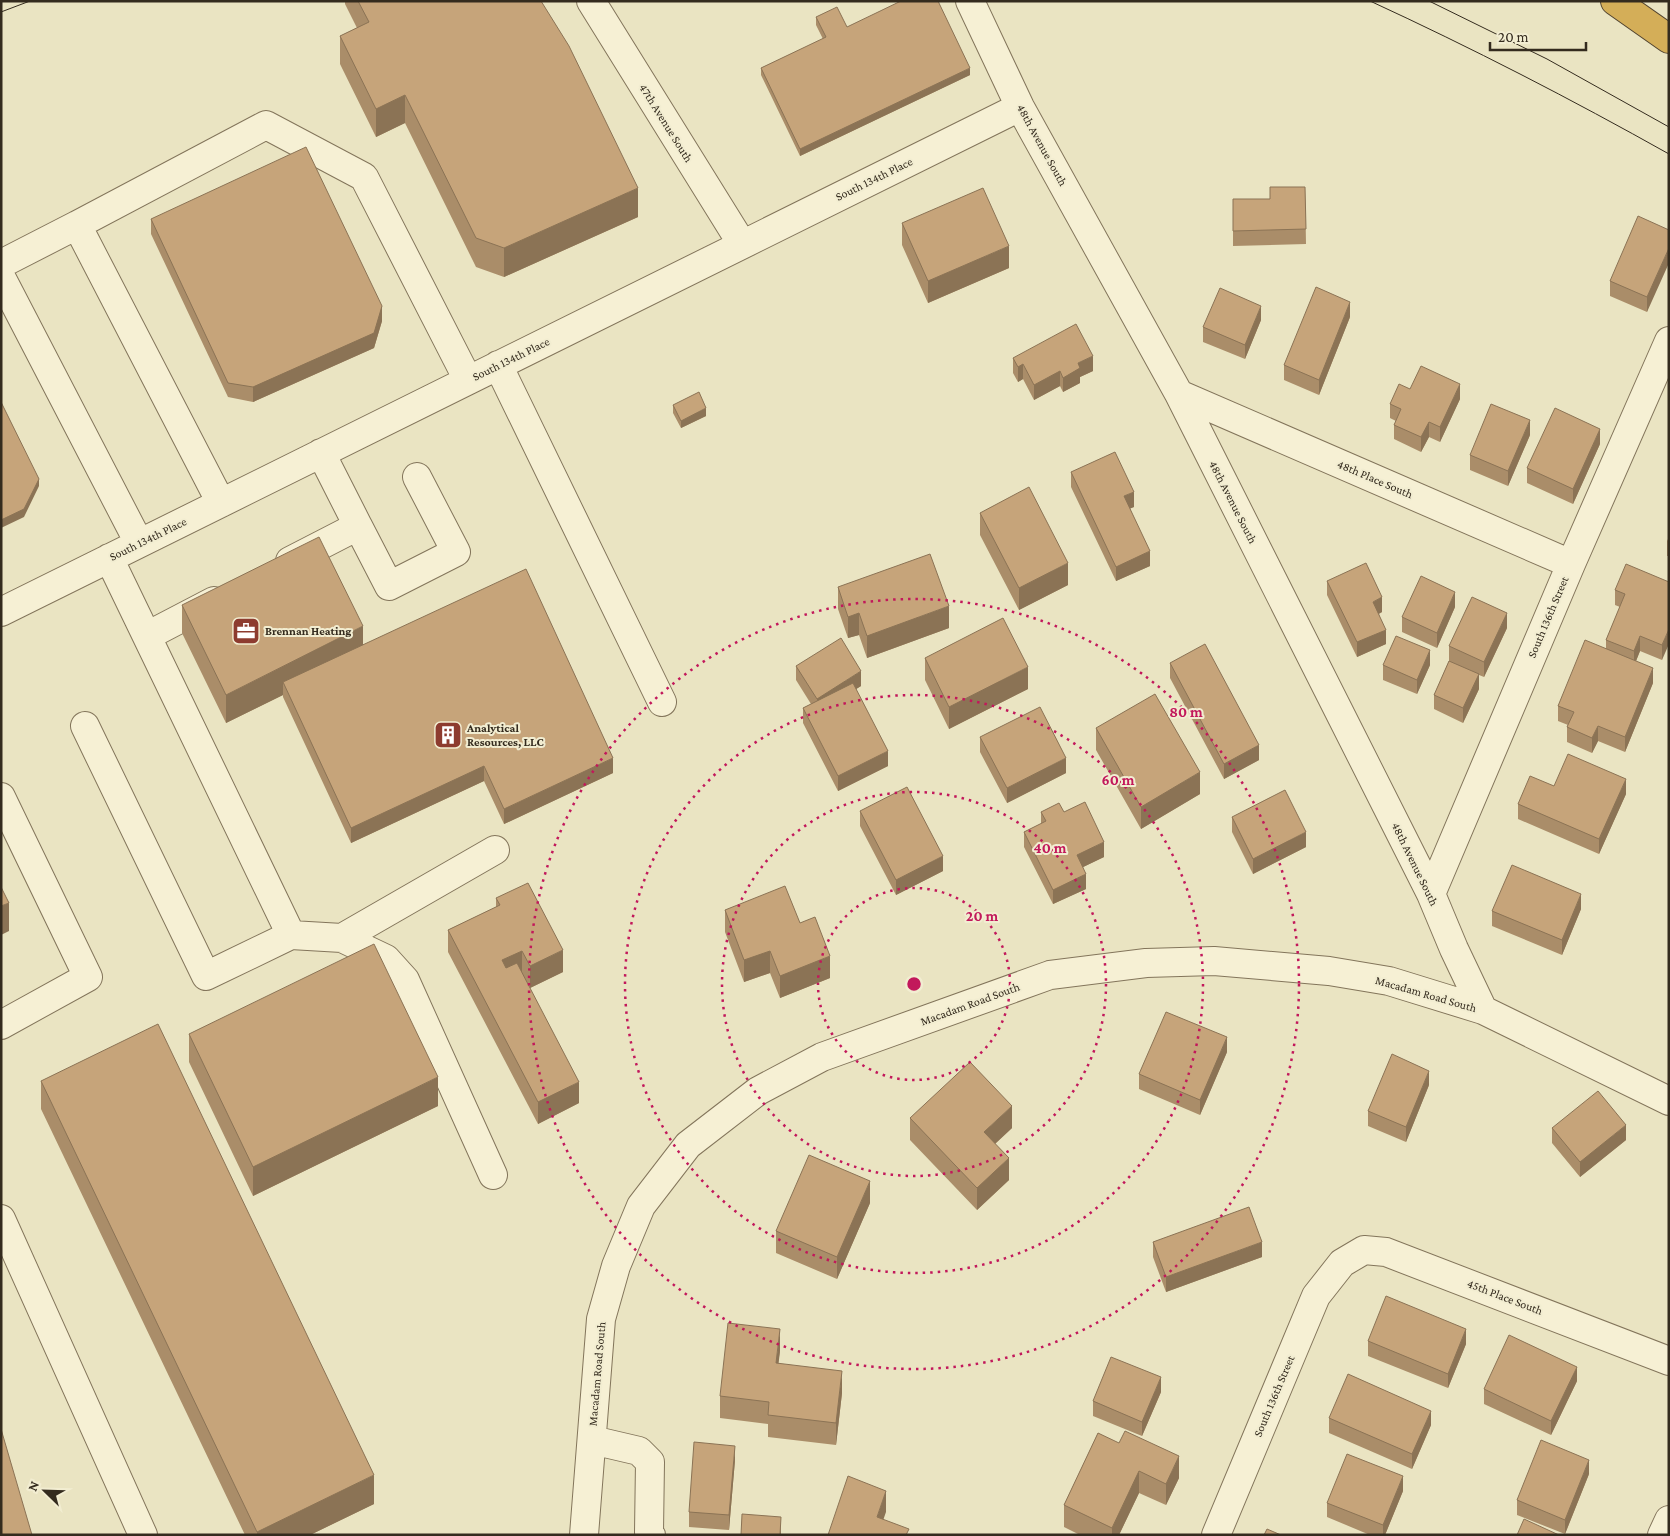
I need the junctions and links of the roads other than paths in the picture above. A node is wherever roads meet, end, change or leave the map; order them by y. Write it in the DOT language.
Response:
graph roads {
  1 [pos="591,1"];
  2 [pos="970,1"];
  3 [pos="1615,1"];
  4 [pos="1669,39"];
  5 [pos="1020,107"];
  6 [pos="77,225"];
  7 [pos="742,244"];
  8 [pos="1,264"];
  9 [pos="1,277"];
  10 [pos="1669,341"];
  11 [pos="498,365"];
  12 [pos="468,380"];
  13 [pos="1179,394"];
  14 [pos="321,453"];
  15 [pos="417,477"];
  16 [pos="221,503"];
  17 [pos="358,526"];
  18 [pos="139,543"];
  19 [pos="109,558"];
  20 [pos="1571,564"];
  21 [pos="270,572"];
  22 [pos="235,590"];
  23 [pos="1,612"];
  24 [pos="147,636"];
  25 [pos="662,702"];
  26 [pos="85,726"];
  27 [pos="1,797"];
  28 [pos="495,850"];
  29 [pos="1431,894"];
  30 [pos="291,935"];
  31 [pos="342,938"];
  32 [pos="1483,1010"];
  33 [pos="1,1024"];
  34 [pos="1669,1101"];
  35 [pos="493,1175"];
  36 [pos="1,1220"];
  37 [pos="1342,1263"];
  38 [pos="1669,1361"];
  39 [pos="592,1440"];
  40 [pos="1669,1520"];
  41 [pos="143,1535"];
  42 [pos="584,1535"];
  43 [pos="651,1535"];
  44 [pos="1216,1535"];
  45 [pos="1662,1535"];
  1 -- 7 [label="street, 47th Avenue South"];
  2 -- 5 [label="street, 48th Avenue South"];
  3 -- 4 [label="highway"];
  5 -- 7 [label="street, South 134th Place"];
  5 -- 13 [label="street, 48th Avenue South"];
  6 -- 8 [label="street"];
  6 -- 12 [label="street"];
  6 -- 16 [label="street"];
  7 -- 11 [label="street, South 134th Place"];
  9 -- 18 [label="street"];
  10 -- 20 [label="street, South 136th Street"];
  11 -- 12 [label="street, South 134th Place"];
  11 -- 25 [label="street"];
  12 -- 14 [label="street, South 134th Place"];
  13 -- 20 [label="street, 48th Place South"];
  13 -- 29 [label="street, 48th Avenue South"];
  14 -- 16 [label="street, South 134th Place"];
  14 -- 17 [label="street"];
  15 -- 17 [label="street"];
  16 -- 18 [label="street, South 134th Place"];
  17 -- 21 [label="street"];
  18 -- 19 [label="street, South 134th Place"];
  19 -- 23 [label="street, South 134th Place"];
  19 -- 24 [label="street"];
  20 -- 29 [label="street, South 136th Street"];
  22 -- 24 [label="street"];
  24 -- 30 [label="street"];
  26 -- 30 [label="street"];
  27 -- 33 [label="street"];
  28 -- 31 [label="street"];
  29 -- 32 [label="street, 48th Avenue South"];
  30 -- 31 [label="street"];
  31 -- 35 [label="street"];
  32 -- 34 [label="street, Macadam Road South"];
  32 -- 39 [label="street, Macadam Road South"];
  36 -- 41 [label="street"];
  37 -- 38 [label="street, 45th Place South"];
  37 -- 44 [label="street, South 136th Street"];
  39 -- 42 [label="street, Macadam Road South"];
  39 -- 43 [label="street"];
  40 -- 45 [label="street"];
}
